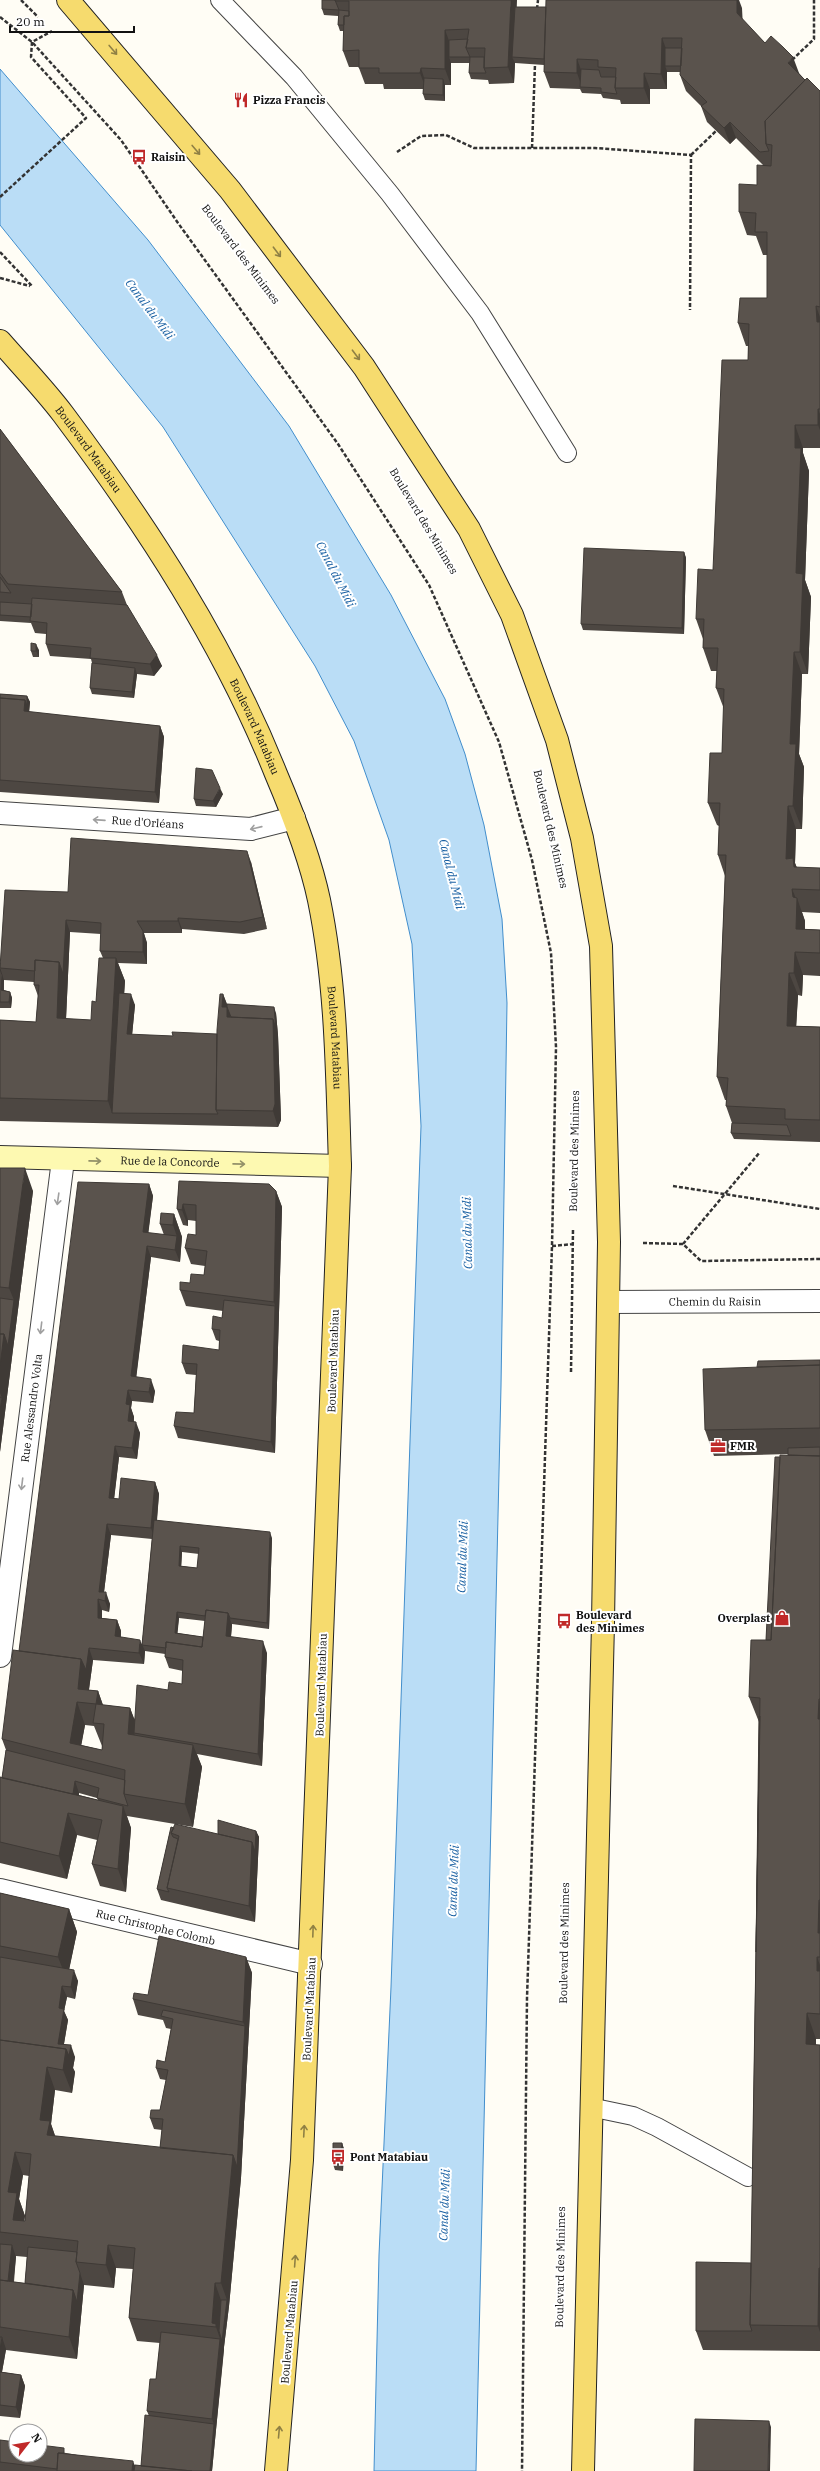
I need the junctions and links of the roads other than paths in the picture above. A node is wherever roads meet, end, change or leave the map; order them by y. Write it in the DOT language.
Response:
graph roads {
  1 [pos="68,0"];
  2 [pos="220,0"];
  3 [pos="0,341"];
  4 [pos="568,453"];
  5 [pos="0,814"];
  6 [pos="294,818"];
  7 [pos="0,1157"];
  8 [pos="63,1160"];
  9 [pos="340,1166"];
  10 [pos="820,1301"];
  11 [pos="609,1302"];
  12 [pos="0,1656"];
  13 [pos="0,1890"];
  14 [pos="311,1964"];
  15 [pos="590,2107"];
  16 [pos="748,2177"];
  17 [pos="276,2471"];
  18 [pos="583,2471"];
  1 -- 11 [label="main road, one-way"];
  2 -- 4 [label="lane"];
  3 -- 6 [label="main road, Boulevard Matabiau"];
  6 -- 5 [label="street, Rue d'Orléans, one-way"];
  6 -- 9 [label="main road, Boulevard Matabiau"];
  7 -- 8 [label="street, Rue de la Concorde"];
  8 -- 9 [label="street, Rue de la Concorde, one-way"];
  8 -- 12 [label="street, Rue Alessandro Volta, one-way"];
  14 -- 9 [label="main road, Boulevard Matabiau, one-way"];
  10 -- 11 [label="street, Chemin du Raisin"];
  11 -- 15 [label="main road"];
  13 -- 14 [label="street, Rue Christophe Colomb"];
  17 -- 14 [label="main road, Boulevard Matabiau, one-way"];
  15 -- 16 [label="lane"];
  15 -- 18 [label="main road"];
}
